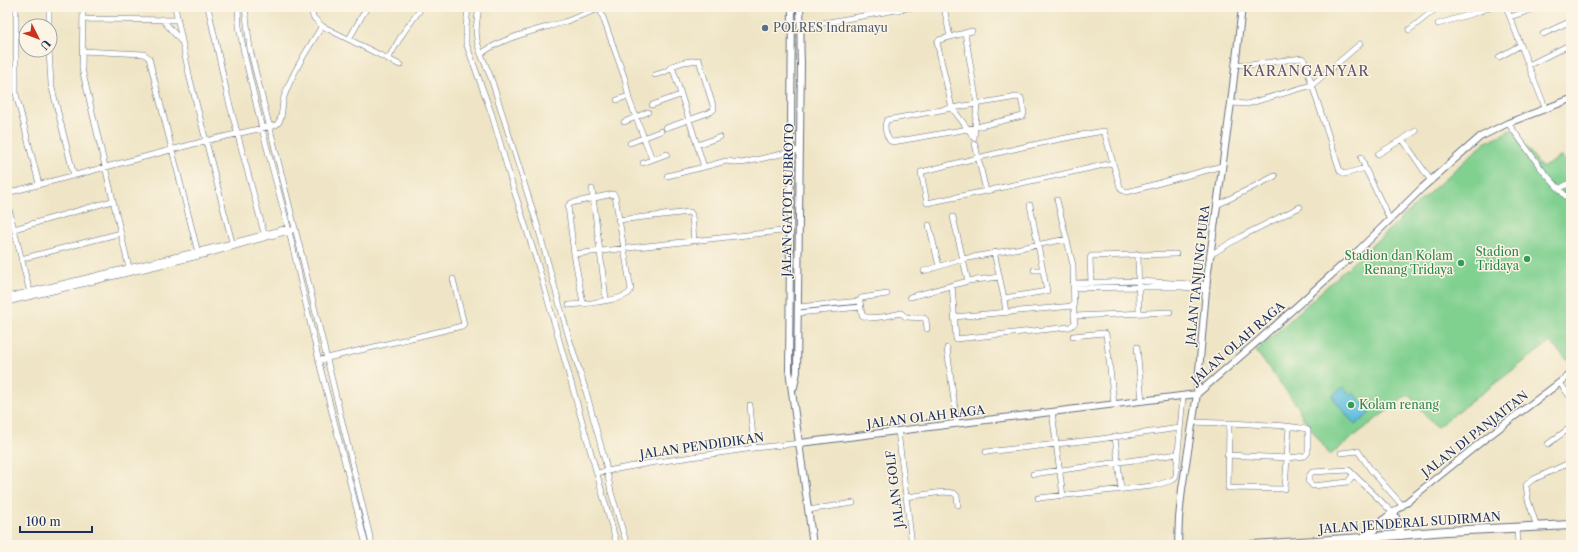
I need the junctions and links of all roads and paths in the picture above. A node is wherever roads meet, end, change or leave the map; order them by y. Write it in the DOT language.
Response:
graph roads {
  1 [pos="16,7"];
  2 [pos="49,7"];
  3 [pos="83,7"];
  4 [pos="175,7"];
  5 [pos="208,7"];
  6 [pos="238,7"];
  7 [pos="245,7"];
  8 [pos="311,7"];
  9 [pos="367,7"];
  10 [pos="422,7"];
  11 [pos="468,7"];
  12 [pos="479,7"];
  13 [pos="792,7"];
  14 [pos="800,7"];
  15 [pos="852,7"];
  16 [pos="913,7"];
  17 [pos="944,7"];
  18 [pos="1242,7"];
  19 [pos="1438,7"];
  20 [pos="1489,7"];
  21 [pos="1506,7"];
  22 [pos="1539,7"];
  23 [pos="600,8"];
  24 [pos="845,8"];
  25 [pos="880,10"];
  26 [pos="1510,17"];
  27 [pos="49,18"];
  28 [pos="83,18"];
  29 [pos="162,19"];
  30 [pos="178,20"];
  31 [pos="1571,21"];
  32 [pos="1438,24"];
  33 [pos="322,26"];
  34 [pos="801,27"];
  35 [pos="1409,30"];
  36 [pos="972,31"];
  37 [pos="965,33"];
  38 [pos="1543,34"];
  39 [pos="950,37"];
  40 [pos="349,39"];
  41 [pos="182,42"];
  42 [pos="1360,44"];
  43 [pos="1571,44"];
  44 [pos="1521,45"];
  45 [pos="82,51"];
  46 [pos="481,54"];
  47 [pos="1499,57"];
  48 [pos="49,58"];
  49 [pos="388,59"];
  50 [pos="1235,64"];
  51 [pos="400,65"];
  52 [pos="1529,65"];
  53 [pos="672,66"];
  54 [pos="655,75"];
  55 [pos="1312,85"];
  56 [pos="680,95"];
  57 [pos="628,96"];
  58 [pos="617,100"];
  59 [pos="1571,100"];
  60 [pos="1231,103"];
  61 [pos="977,104"];
  62 [pos="652,105"];
  63 [pos="952,108"];
  64 [pos="1546,110"];
  65 [pos="648,112"];
  66 [pos="636,117"];
  67 [pos="690,120"];
  68 [pos="624,122"];
  69 [pos="1508,123"];
  70 [pos="976,127"];
  71 [pos="270,128"];
  72 [pos="262,129"];
  73 [pos="968,129"];
  74 [pos="1416,131"];
  75 [pos="238,134"];
  76 [pos="644,137"];
  77 [pos="720,137"];
  78 [pos="1403,140"];
  79 [pos="205,141"];
  80 [pos="630,143"];
  81 [pos="975,144"];
  82 [pos="697,145"];
  83 [pos="171,150"];
  84 [pos="799,150"];
  85 [pos="792,151"];
  86 [pos="667,154"];
  87 [pos="1378,154"];
  88 [pos="1361,157"];
  89 [pos="979,158"];
  90 [pos="652,159"];
  91 [pos="642,163"];
  92 [pos="1113,163"];
  93 [pos="1222,166"];
  94 [pos="105,167"];
  95 [pos="704,167"];
  96 [pos="1365,168"];
  97 [pos="74,176"];
  98 [pos="667,176"];
  99 [pos="1275,176"];
  100 [pos="1431,181"];
  101 [pos="1571,182"];
  102 [pos="40,184"];
  103 [pos="592,189"];
  104 [pos="1559,189"];
  105 [pos="986,191"];
  106 [pos="7,193"];
  107 [pos="593,198"];
  108 [pos="1058,200"];
  109 [pos="7,201"];
  110 [pos="112,202"];
  111 [pos="1571,202"];
  112 [pos="1217,205"];
  113 [pos="1030,206"];
  114 [pos="1300,207"];
  115 [pos="953,217"];
  116 [pos="618,220"];
  117 [pos="1390,220"];
  118 [pos="929,225"];
  119 [pos="295,227"];
  120 [pos="14,229"];
  121 [pos="289,229"];
  122 [pos="791,230"];
  123 [pos="121,233"];
  124 [pos="264,236"];
  125 [pos="1067,239"];
  126 [pos="694,240"];
  127 [pos="1037,244"];
  128 [pos="233,245"];
  129 [pos="624,249"];
  130 [pos="600,251"];
  131 [pos="994,252"];
  132 [pos="198,253"];
  133 [pos="574,254"];
  134 [pos="1138,254"];
  135 [pos="1176,254"];
  136 [pos="1210,255"];
  137 [pos="22,259"];
  138 [pos="963,259"];
  139 [pos="129,266"];
  140 [pos="939,266"];
  141 [pos="1034,270"];
  142 [pos="1043,270"];
  143 [pos="550,271"];
  144 [pos="924,271"];
  145 [pos="130,273"];
  146 [pos="541,273"];
  147 [pos="999,277"];
  148 [pos="453,279"];
  149 [pos="968,281"];
  150 [pos="1091,283"];
  151 [pos="1139,284"];
  152 [pos="952,285"];
  153 [pos="1074,286"];
  154 [pos="1207,287"];
  155 [pos="30,294"];
  156 [pos="886,294"];
  157 [pos="7,296"];
  158 [pos="910,297"];
  159 [pos="1004,298"];
  160 [pos="606,300"];
  161 [pos="7,302"];
  162 [pos="583,304"];
  163 [pos="860,304"];
  164 [pos="569,305"];
  165 [pos="1073,306"];
  166 [pos="798,310"];
  167 [pos="1170,312"];
  168 [pos="1006,313"];
  169 [pos="1139,313"];
  170 [pos="1074,316"];
  171 [pos="954,317"];
  172 [pos="927,329"];
  173 [pos="1073,336"];
  174 [pos="1137,347"];
  175 [pos="947,348"];
  176 [pos="327,359"];
  177 [pos="319,360"];
  178 [pos="1571,374"];
  179 [pos="332,381"];
  180 [pos="1560,383"];
  181 [pos="325,384"];
  182 [pos="793,392"];
  183 [pos="1197,394"];
  184 [pos="1182,396"];
  185 [pos="1571,398"];
  186 [pos="1142,401"];
  187 [pos="1114,404"];
  188 [pos="750,405"];
  189 [pos="1052,412"];
  190 [pos="1193,422"];
  191 [pos="957,424"];
  192 [pos="1229,424"];
  193 [pos="1289,427"];
  194 [pos="1571,427"];
  195 [pos="1180,428"];
  196 [pos="898,431"];
  197 [pos="1115,437"];
  198 [pos="800,443"];
  199 [pos="1057,443"];
  200 [pos="1548,444"];
  201 [pos="754,448"];
  202 [pos="986,452"];
  203 [pos="1341,453"];
  204 [pos="1178,454"];
  205 [pos="1227,455"];
  206 [pos="1288,458"];
  207 [pos="1571,462"];
  208 [pos="1118,463"];
  209 [pos="1060,470"];
  210 [pos="601,472"];
  211 [pos="1034,474"];
  212 [pos="1353,475"];
  213 [pos="1121,489"];
  214 [pos="1063,496"];
  215 [pos="906,497"];
  216 [pos="1038,498"];
  217 [pos="852,503"];
  218 [pos="958,505"];
  219 [pos="1402,505"];
  220 [pos="808,510"];
  221 [pos="1393,513"];
  222 [pos="1571,525"];
  223 [pos="1537,527"];
  224 [pos="1517,528"];
  225 [pos="1402,535"];
  226 [pos="1363,538"];
  227 [pos="366,545"];
  228 [pos="372,545"];
  229 [pos="617,545"];
  230 [pos="628,545"];
  231 [pos="813,545"];
  232 [pos="912,545"];
  233 [pos="1178,545"];
  234 [pos="1252,545"];
  235 [pos="1518,545"];
  1 -- 102 [label="street"];
  2 -- 27 [label="street"];
  3 -- 28 [label="street"];
  4 -- 30 [label="street"];
  5 -- 75 [label="street"];
  6 -- 72 [label="street"];
  7 -- 71 [label="street"];
  8 -- 33 [label="street"];
  9 -- 40 [label="street"];
  10 -- 49 [label="street"];
  11 -- 146 [label="street"];
  12 -- 46 [label="street"];
  13 -- 85 [label="street, JALAN GATOT SUBROTO"];
  14 -- 34 [label="street, JALAN GATOT SUBROTO"];
  15 -- 24 [label="street"];
  16 -- 25 [label="street"];
  17 -- 39 [label="street"];
  18 -- 50 [label="street, JALAN TANJUNG PURA"];
  19 -- 35 [label="street"];
  20 -- 32 [label="street"];
  21 -- 26 [label="street"];
  22 -- 26 [label="street"];
  23 -- 46 [label="street"];
  23 -- 57 [label="street"];
  25 -- 34 [label="street"];
  26 -- 44 [label="street"];
  28 -- 29 [label="street"];
  28 -- 45 [label="street"];
  29 -- 30 [label="street"];
  29 -- 41 [label="street"];
  30 -- 41 [label="street"];
  31 -- 38 [label="street"];
  33 -- 40 [label="street"];
  33 -- 71 [label="street"];
  34 -- 84 [label="street, JALAN GATOT SUBROTO"];
  36 -- 37 [label="street"];
  37 -- 39 [label="street"];
  37 -- 61 [label="street"];
  39 -- 63 [label="street"];
  40 -- 49 [label="street"];
  41 -- 79 [label="street"];
  42 -- 55 [label="street"];
  43 -- 52 [label="street"];
  44 -- 47 [label="street"];
  44 -- 52 [label="street"];
  45 -- 83 [label="street"];
  45 -- 94 [label="street"];
  46 -- 143 [label="street"];
  48 -- 97 [label="street"];
  49 -- 51 [label="street"];
  50 -- 55 [label="street"];
  50 -- 60 [label="street, JALAN TANJUNG PURA"];
  52 -- 64 [label="street"];
  53 -- 54 [label="street"];
  53 -- 56 [label="street"];
  53 -- 67 [label="street"];
  55 -- 60 [label="street"];
  55 -- 96 [label="street"];
  56 -- 62 [label="street"];
  56 -- 67 [label="street"];
  57 -- 58 [label="street"];
  57 -- 66 [label="street"];
  59 -- 64 [label="street, JALAN OLAH RAGA"];
  60 -- 93 [label="street, JALAN TANJUNG PURA"];
  61 -- 63 [label="street"];
  61 -- 70 [label="street"];
  61 -- 70 [label="street"];
  63 -- 73 [label="street"];
  63 -- 73 [label="street"];
  64 -- 69 [label="street, JALAN OLAH RAGA"];
  65 -- 66 [label="street"];
  66 -- 68 [label="street"];
  66 -- 76 [label="street"];
  67 -- 76 [label="street"];
  67 -- 82 [label="street"];
  69 -- 100 [label="street, JALAN OLAH RAGA"];
  69 -- 104 [label="street"];
  70 -- 73 [label="street"];
  70 -- 73 [label="street"];
  71 -- 72 [label="street"];
  71 -- 119 [label="street"];
  72 -- 75 [label="street"];
  72 -- 121 [label="street"];
  74 -- 78 [label="street"];
  75 -- 79 [label="street"];
  75 -- 124 [label="street"];
  76 -- 80 [label="street"];
  76 -- 90 [label="street"];
  77 -- 82 [label="street"];
  78 -- 87 [label="street"];
  78 -- 100 [label="street"];
  79 -- 83 [label="street"];
  79 -- 128 [label="street"];
  81 -- 89 [label="street"];
  82 -- 95 [label="street"];
  83 -- 94 [label="street"];
  83 -- 132 [label="street"];
  84 -- 85 [label="street"];
  84 -- 166 [label="street, JALAN GATOT SUBROTO"];
  85 -- 95 [label="street"];
  85 -- 122 [label="street, JALAN GATOT SUBROTO"];
  86 -- 90 [label="street"];
  88 -- 96 [label="street"];
  89 -- 92 [label="street"];
  89 -- 105 [label="street"];
  89 -- 105 [label="street"];
  90 -- 91 [label="street"];
  92 -- 93 [label="street"];
  92 -- 105 [label="street"];
  93 -- 112 [label="street, JALAN TANJUNG PURA"];
  94 -- 97 [label="street"];
  94 -- 110 [label="street"];
  95 -- 98 [label="street"];
  96 -- 117 [label="street"];
  97 -- 102 [label="street"];
  99 -- 112 [label="street"];
  100 -- 117 [label="street, JALAN OLAH RAGA"];
  101 -- 104 [label="street"];
  102 -- 106 [label="street"];
  103 -- 107 [label="street"];
  104 -- 111 [label="street"];
  107 -- 116 [label="street"];
  107 -- 130 [label="street"];
  107 -- 133 [label="street"];
  108 -- 125 [label="street"];
  109 -- 120 [label="street"];
  110 -- 120 [label="street"];
  110 -- 123 [label="street"];
  112 -- 136 [label="street, JALAN TANJUNG PURA"];
  113 -- 127 [label="street"];
  114 -- 136 [label="street"];
  115 -- 138 [label="street"];
  116 -- 126 [label="street"];
  116 -- 129 [label="street"];
  117 -- 183 [label="street, JALAN OLAH RAGA"];
  118 -- 140 [label="street"];
  119 -- 121 [label="street"];
  119 -- 176 [label="street"];
  120 -- 137 [label="street"];
  121 -- 124 [label="street"];
  121 -- 177 [label="street"];
  122 -- 126 [label="street"];
  122 -- 182 [label="street, JALAN GATOT SUBROTO"];
  123 -- 137 [label="street"];
  123 -- 139 [label="street"];
  124 -- 128 [label="street"];
  125 -- 127 [label="street"];
  125 -- 153 [label="street"];
  126 -- 129 [label="street"];
  127 -- 131 [label="street"];
  127 -- 142 [label="street"];
  128 -- 132 [label="street"];
  129 -- 130 [label="street"];
  129 -- 160 [label="street"];
  130 -- 133 [label="street"];
  130 -- 160 [label="street"];
  131 -- 138 [label="street"];
  131 -- 147 [label="street"];
  132 -- 139 [label="street"];
  132 -- 145 [label="street"];
  133 -- 162 [label="street"];
  134 -- 135 [label="street"];
  134 -- 150 [label="street"];
  134 -- 151 [label="street"];
  136 -- 154 [label="street, JALAN TANJUNG PURA"];
  137 -- 155 [label="street"];
  138 -- 140 [label="street"];
  138 -- 149 [label="street"];
  139 -- 145 [label="street"];
  139 -- 155 [label="street"];
  140 -- 144 [label="street"];
  141 -- 142 [label="street"];
  142 -- 159 [label="street"];
  143 -- 146 [label="street"];
  143 -- 210 [label="street"];
  145 -- 155 [label="street"];
  146 -- 210 [label="street"];
  147 -- 149 [label="street"];
  147 -- 159 [label="street"];
  148 -- 176 [label="street"];
  149 -- 152 [label="street"];
  150 -- 151 [label="street"];
  150 -- 153 [label="street"];
  151 -- 153 [label="street"];
  151 -- 154 [label="street"];
  151 -- 169 [label="street"];
  152 -- 158 [label="street"];
  152 -- 171 [label="street"];
  153 -- 165 [label="street"];
  154 -- 183 [label="street, JALAN TANJUNG PURA"];
  155 -- 157 [label="street"];
  155 -- 161 [label="street"];
  156 -- 163 [label="street"];
  159 -- 168 [label="street"];
  160 -- 162 [label="street"];
  162 -- 164 [label="street"];
  163 -- 166 [label="street"];
  163 -- 172 [label="street"];
  165 -- 168 [label="street"];
  165 -- 170 [label="street"];
  166 -- 182 [label="street, JALAN GATOT SUBROTO"];
  167 -- 169 [label="street"];
  168 -- 171 [label="street"];
  169 -- 170 [label="street"];
  170 -- 171 [label="street"];
  173 -- 187 [label="street"];
  174 -- 186 [label="street"];
  175 -- 191 [label="street"];
  176 -- 177 [label="street"];
  176 -- 179 [label="street"];
  177 -- 181 [label="street"];
  178 -- 180 [label="street, JALAN DI PANJAITAN"];
  179 -- 181 [label="street"];
  179 -- 228 [label="street"];
  180 -- 185 [label="street"];
  180 -- 219 [label="street, JALAN DI PANJAITAN"];
  181 -- 227 [label="street"];
  182 -- 198 [label="street, JALAN GATOT SUBROTO"];
  183 -- 184 [label="street, JALAN OLAH RAGA"];
  183 -- 190 [label="street, JALAN TANJUNG PURA"];
  184 -- 186 [label="street, JALAN OLAH RAGA"];
  184 -- 195 [label="street"];
  186 -- 187 [label="street, JALAN OLAH RAGA"];
  187 -- 189 [label="street, JALAN OLAH RAGA"];
  188 -- 201 [label="street"];
  189 -- 191 [label="street, JALAN OLAH RAGA"];
  189 -- 199 [label="street"];
  190 -- 192 [label="street"];
  190 -- 233 [label="street, JALAN TANJUNG PURA"];
  191 -- 196 [label="street, JALAN OLAH RAGA"];
  192 -- 193 [label="street"];
  192 -- 205 [label="street"];
  193 -- 206 [label="street"];
  193 -- 206 [label="street"];
  194 -- 200 [label="street"];
  195 -- 197 [label="street"];
  195 -- 204 [label="street"];
  196 -- 198 [label="street, JALAN OLAH RAGA"];
  196 -- 215 [label="street, JALAN GOLF"];
  197 -- 199 [label="street"];
  197 -- 208 [label="street"];
  198 -- 201 [label="street, JALAN PENDIDIKAN"];
  198 -- 220 [label="street, JALAN GATOT SUBROTO"];
  199 -- 202 [label="street"];
  199 -- 209 [label="street"];
  201 -- 210 [label="street, JALAN PENDIDIKAN"];
  203 -- 219 [label="street"];
  204 -- 208 [label="street"];
  204 -- 213 [label="street"];
  205 -- 206 [label="street"];
  205 -- 206 [label="street"];
  207 -- 223 [label="street"];
  208 -- 209 [label="street"];
  208 -- 213 [label="street"];
  209 -- 211 [label="street"];
  209 -- 214 [label="street"];
  210 -- 229 [label="street"];
  210 -- 230 [label="street"];
  212 -- 212 [label="street"];
  212 -- 221 [label="street"];
  213 -- 214 [label="street"];
  214 -- 216 [label="street"];
  215 -- 218 [label="street"];
  215 -- 232 [label="street, JALAN GOLF"];
  217 -- 220 [label="street"];
  219 -- 221 [label="street, JALAN DI PANJAITAN"];
  220 -- 231 [label="street, JALAN GATOT SUBROTO"];
  221 -- 225 [label="main road"];
  221 -- 226 [label="main road"];
  222 -- 223 [label="main road, JALAN JENDERAL SUDIRMAN"];
  223 -- 224 [label="main road, JALAN JENDERAL SUDIRMAN"];
  224 -- 225 [label="main road, JALAN JENDERAL SUDIRMAN"];
  224 -- 235 [label="street"];
  225 -- 226 [label="main road, JALAN JENDERAL SUDIRMAN"];
  226 -- 234 [label="main road, JALAN JENDERAL SUDIRMAN"];
}
